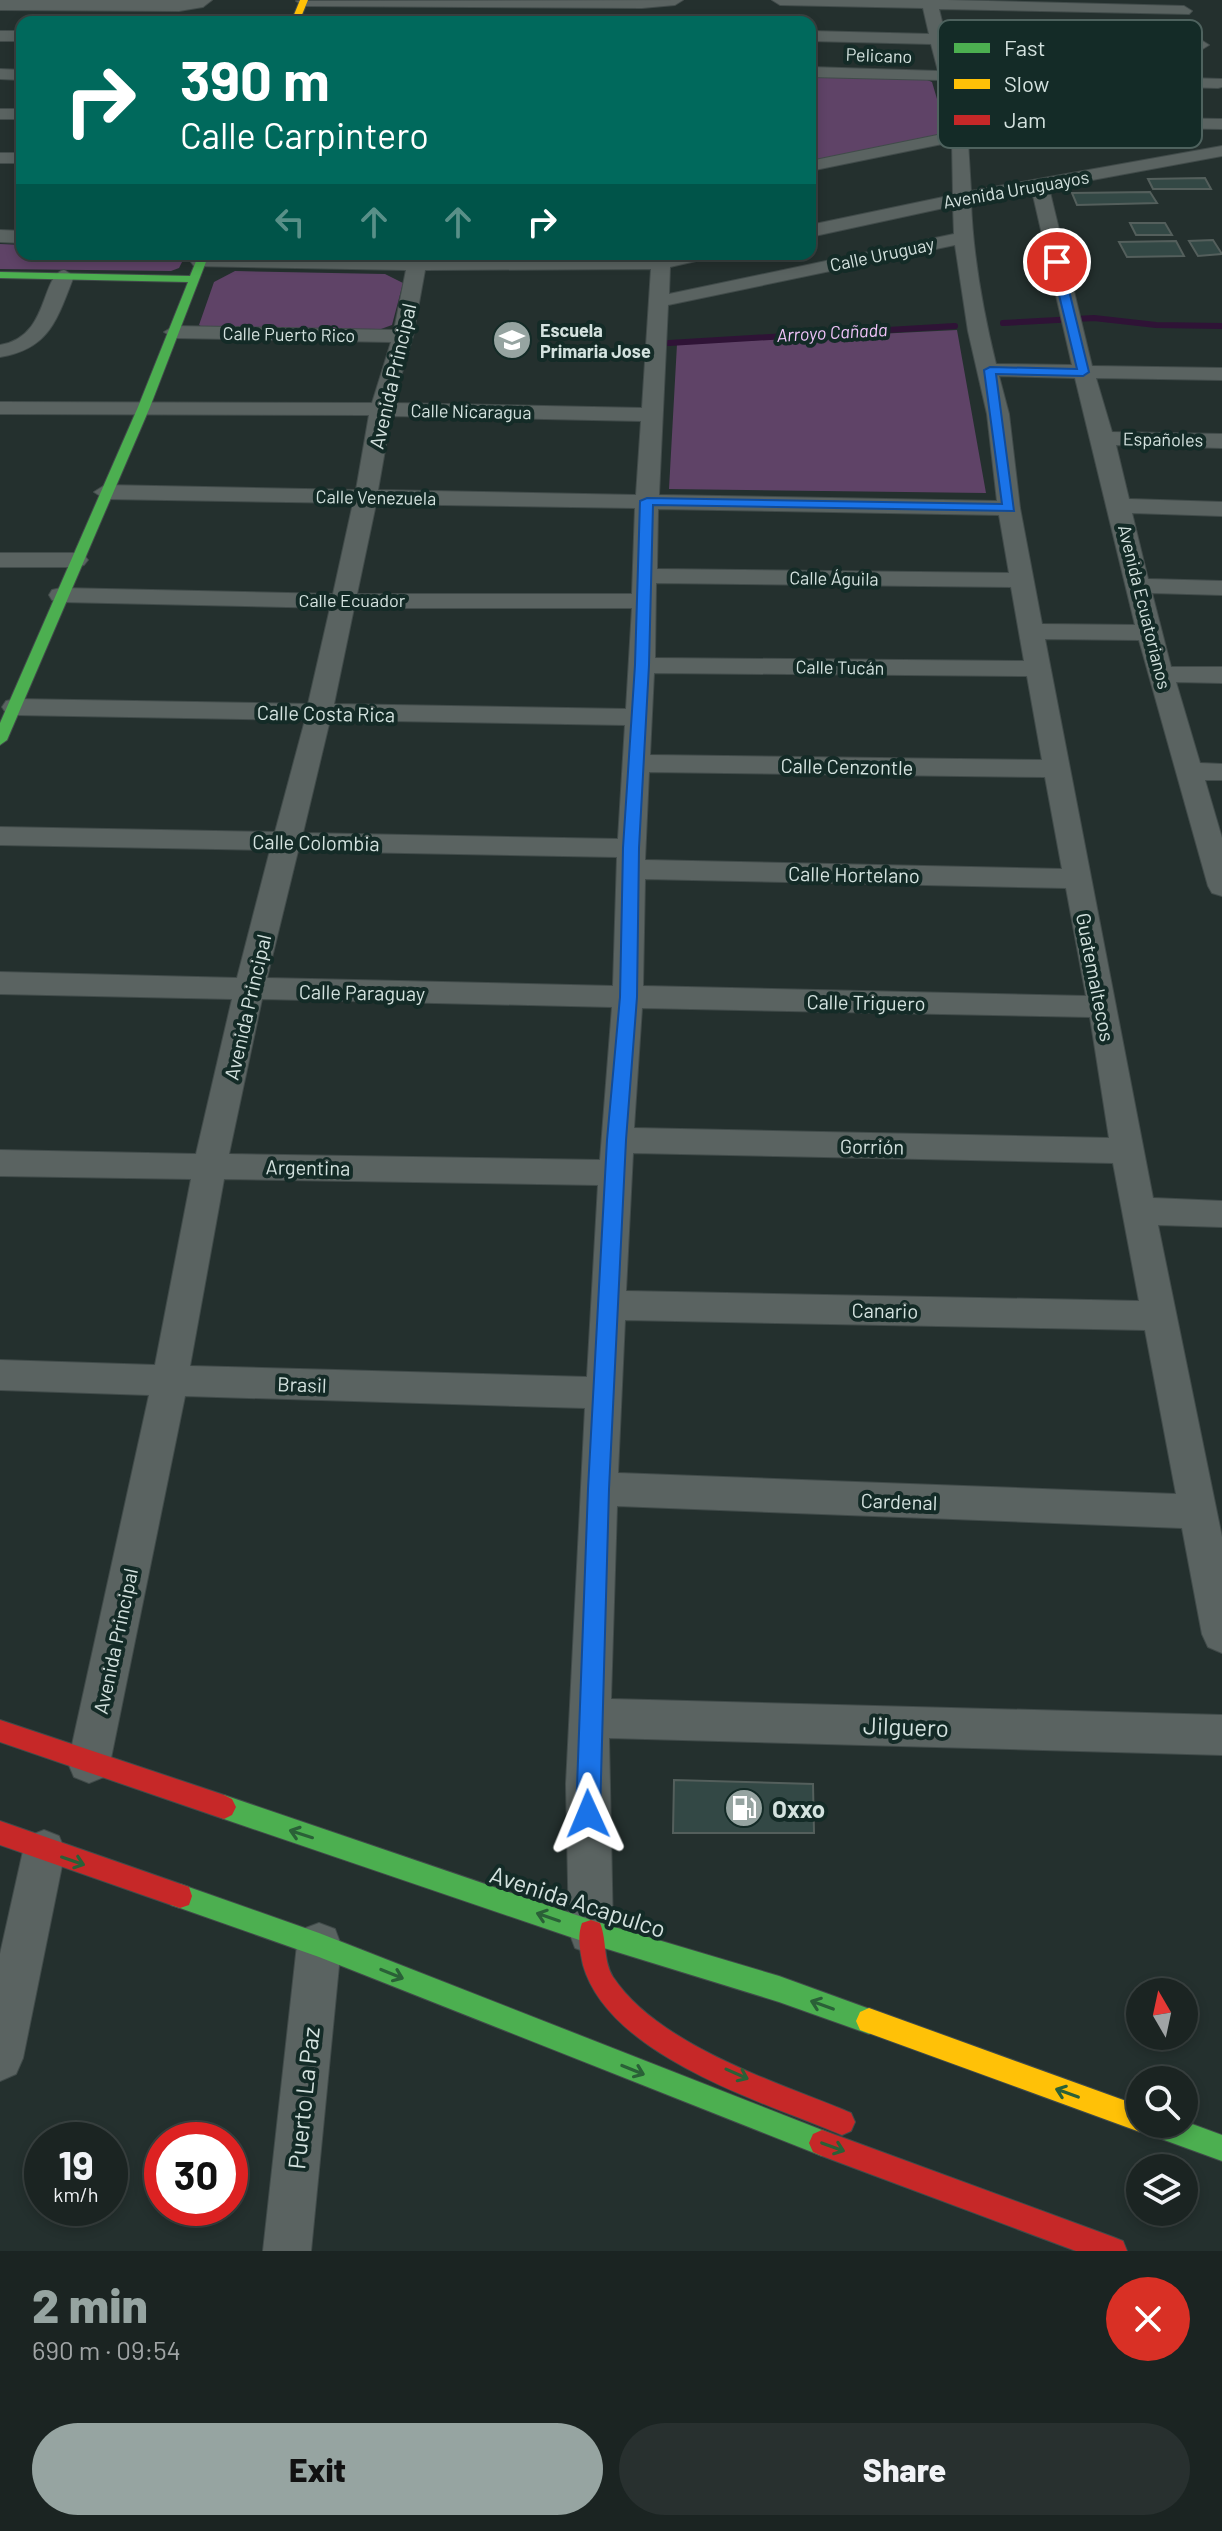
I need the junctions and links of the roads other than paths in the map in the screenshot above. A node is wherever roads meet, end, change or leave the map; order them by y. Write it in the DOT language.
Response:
graph roads {
  1 [pos="674,0"];
  2 [pos="780,0"];
  3 [pos="304,1"];
  4 [pos="475,1"];
  5 [pos="201,2"];
  6 [pos="929,3"];
  7 [pos="0,5"];
  8 [pos="1037,20"];
  9 [pos="816,36"];
  10 [pos="938,40"];
  11 [pos="816,72"];
  12 [pos="938,77"];
  13 [pos="1202,124"];
  14 [pos="1222,124"];
  15 [pos="938,133"];
  16 [pos="960,148"];
  17 [pos="1222,151"];
  18 [pos="816,164"];
  19 [pos="1039,184"];
  20 [pos="963,198"];
  21 [pos="816,230"];
  22 [pos="963,238"];
  23 [pos="417,260"];
  24 [pos="647,260"];
  25 [pos="661,260"];
  26 [pos="200,265"];
  27 [pos="0,275"];
  28 [pos="64,276"];
  29 [pos="661,301"];
  30 [pos="174,332"];
  31 [pos="403,336"];
  32 [pos="0,351"];
  33 [pos="990,370"];
  34 [pos="1083,372"];
  35 [pos="1222,374"];
  36 [pos="144,407"];
  37 [pos="381,409"];
  38 [pos="1,410"];
  39 [pos="654,415"];
  40 [pos="1103,438"];
  41 [pos="1222,441"];
  42 [pos="105,492"];
  43 [pos="366,496"];
  44 [pos="647,501"];
  45 [pos="1120,506"];
  46 [pos="1009,508"];
  47 [pos="1222,509"];
  48 [pos="0,560"];
  49 [pos="76,560"];
  50 [pos="1023,580"];
  51 [pos="1139,586"];
  52 [pos="644,588"];
  53 [pos="1222,588"];
  54 [pos="61,595"];
  55 [pos="343,601"];
  56 [pos="1033,631"];
  57 [pos="1149,633"];
  58 [pos="642,665"];
  59 [pos="1038,669"];
  60 [pos="1161,674"];
  61 [pos="1222,675"];
  62 [pos="15,707"];
  63 [pos="319,714"];
  64 [pos="637,717"];
  65 [pos="0,740"];
  66 [pos="635,763"];
  67 [pos="1058,769"];
  68 [pos="1187,771"];
  69 [pos="1222,772"];
  70 [pos="0,836"];
  71 [pos="288,843"];
  72 [pos="632,858"];
  73 [pos="1077,879"];
  74 [pos="1222,884"];
  75 [pos="0,983"];
  76 [pos="249,989"];
  77 [pos="628,997"];
  78 [pos="1103,1007"];
  79 [pos="617,1140"];
  80 [pos="1127,1151"];
  81 [pos="0,1163"];
  82 [pos="210,1165"];
  83 [pos="616,1173"];
  84 [pos="1140,1211"];
  85 [pos="1222,1214"];
  86 [pos="609,1305"];
  87 [pos="1160,1316"];
  88 [pos="0,1375"];
  89 [pos="170,1380"];
  90 [pos="604,1393"];
  91 [pos="599,1489"];
  92 [pos="1199,1512"];
  93 [pos="1222,1634"];
  94 [pos="590,1718"];
  95 [pos="0,1731"];
  96 [pos="1222,1735"];
  97 [pos="89,1763"];
  98 [pos="0,1833"];
  99 [pos="44,1851"];
  100 [pos="591,1932"];
  101 [pos="319,1945"];
  102 [pos="0,2058"];
  103 [pos="1126,2114"];
  104 [pos="1194,2138"];
  105 [pos="1222,2148"];
  106 [pos="871,2161"];
  107 [pos="287,2251"];
  108 [pos="1113,2251"];
  1 -- 4 [label="street"];
  2 -- 6 [label="street"];
  3 -- 4 [label="street"];
  5 -- 7 [label="street"];
  6 -- 8 [label="street"];
  6 -- 10 [label="street, Guatemaltecos"];
  9 -- 10 [label="street"];
  11 -- 12 [label="street, Pelicano"];
  13 -- 14 [label="street"];
  15 -- 18 [label="street"];
  16 -- 20 [label="street, Guatemaltecos"];
  17 -- 19 [label="street, Avenida Uruguayos"];
  19 -- 20 [label="street, Avenida Uruguayos"];
  19 -- 34 [label="street, Avenida Ecuatorianos"];
  20 -- 21 [label="street, Avenida Uruguayos"];
  20 -- 22 [label="street, Guatemaltecos"];
  22 -- 29 [label="street, Calle Uruguay"];
  22 -- 33 [label="street, Guatemaltecos"];
  23 -- 24 [label="street"];
  23 -- 26 [label="street"];
  23 -- 31 [label="street, Avenida Principal"];
  25 -- 29 [label="street"];
  26 -- 28 [label="main road"];
  26 -- 30 [label="main road"];
  27 -- 28 [label="main road"];
  28 -- 32 [label="street"];
  29 -- 39 [label="street"];
  30 -- 31 [label="street, Calle Puerto Rico"];
  30 -- 36 [label="main road"];
  31 -- 37 [label="street, Avenida Principal"];
  33 -- 34 [label="street"];
  33 -- 46 [label="street, Guatemaltecos"];
  34 -- 35 [label="street"];
  34 -- 40 [label="street, Avenida Ecuatorianos"];
  36 -- 37 [label="street, Calle Nicaragua"];
  36 -- 38 [label="street, Calle Nicaragua"];
  36 -- 42 [label="main road"];
  37 -- 39 [label="street, Calle Nicaragua"];
  37 -- 43 [label="street, Avenida Principal"];
  39 -- 44 [label="street"];
  40 -- 41 [label="street, Españoles"];
  40 -- 45 [label="street, Avenida Ecuatorianos"];
  42 -- 43 [label="street, Calle Venezuela"];
  42 -- 49 [label="main road"];
  43 -- 44 [label="street, Calle Venezuela"];
  43 -- 55 [label="street, Avenida Principal"];
  44 -- 46 [label="street, Calle Venezuela"];
  44 -- 52 [label="street"];
  45 -- 47 [label="street"];
  45 -- 51 [label="street, Avenida Ecuatorianos"];
  46 -- 50 [label="street, Guatemaltecos"];
  48 -- 49 [label="street"];
  49 -- 54 [label="main road"];
  50 -- 52 [label="street, Calle Águila"];
  50 -- 56 [label="street, Guatemaltecos"];
  51 -- 53 [label="street"];
  51 -- 57 [label="street, Avenida Ecuatorianos"];
  52 -- 55 [label="street, Calle Ecuador"];
  52 -- 58 [label="street"];
  54 -- 55 [label="street, Calle Ecuador"];
  54 -- 62 [label="main road"];
  55 -- 63 [label="street, Avenida Principal"];
  56 -- 57 [label="street"];
  56 -- 59 [label="street, Guatemaltecos"];
  57 -- 60 [label="street, Avenida Ecuatorianos"];
  58 -- 59 [label="street, Calle Tucán"];
  58 -- 64 [label="street"];
  59 -- 67 [label="street, Guatemaltecos"];
  60 -- 61 [label="street"];
  60 -- 68 [label="street, Avenida Ecuatorianos"];
  62 -- 63 [label="street, Calle Costa Rica"];
  62 -- 65 [label="main road"];
  63 -- 64 [label="street, Calle Costa Rica"];
  63 -- 71 [label="street, Avenida Principal"];
  64 -- 66 [label="street"];
  66 -- 67 [label="street, Calle Cenzontle"];
  66 -- 72 [label="street"];
  67 -- 73 [label="street, Guatemaltecos"];
  68 -- 69 [label="street"];
  68 -- 74 [label="street, Avenida Ecuatorianos"];
  70 -- 71 [label="street, Calle Colombia"];
  71 -- 72 [label="street, Calle Colombia"];
  71 -- 76 [label="street, Avenida Principal"];
  72 -- 73 [label="street, Calle Hortelano"];
  72 -- 77 [label="street"];
  73 -- 78 [label="street, Guatemaltecos"];
  75 -- 76 [label="street, Calle Paraguay"];
  76 -- 77 [label="street, Calle Paraguay"];
  76 -- 82 [label="street, Avenida Principal"];
  77 -- 78 [label="street, Calle Triguero"];
  77 -- 79 [label="street"];
  78 -- 80 [label="street, Guatemaltecos"];
  79 -- 80 [label="street, Gorrión"];
  79 -- 83 [label="street"];
  80 -- 84 [label="street, Guatemaltecos"];
  81 -- 82 [label="street, Argentina"];
  82 -- 83 [label="street, Argentina"];
  82 -- 89 [label="street, Avenida Principal"];
  83 -- 86 [label="street"];
  84 -- 85 [label="street"];
  84 -- 87 [label="street, Guatemaltecos"];
  86 -- 87 [label="street, Canario"];
  86 -- 90 [label="street"];
  87 -- 92 [label="street, Guatemaltecos"];
  88 -- 89 [label="street, Brasil"];
  89 -- 90 [label="street, Brasil"];
  89 -- 97 [label="street, Avenida Principal"];
  90 -- 91 [label="street"];
  91 -- 92 [label="street, Cardenal"];
  91 -- 94 [label="street"];
  92 -- 93 [label="street, Guatemaltecos"];
  94 -- 96 [label="street, Jilguero"];
  94 -- 100 [label="street"];
  95 -- 97 [label="main road, Avenida Acapulco"];
  100 -- 97 [label="main road, Avenida Acapulco, one-way"];
  98 -- 99 [label="main road"];
  99 -- 101 [label="main road, one-way"];
  99 -- 102 [label="street"];
  103 -- 100 [label="main road, Avenida Acapulco, one-way"];
  100 -- 106 [label="main road, one-way"];
  101 -- 106 [label="main road, one-way"];
  101 -- 107 [label="street, Puerto La Paz"];
  104 -- 105 [label="main road"];
  106 -- 108 [label="main road"];
}
